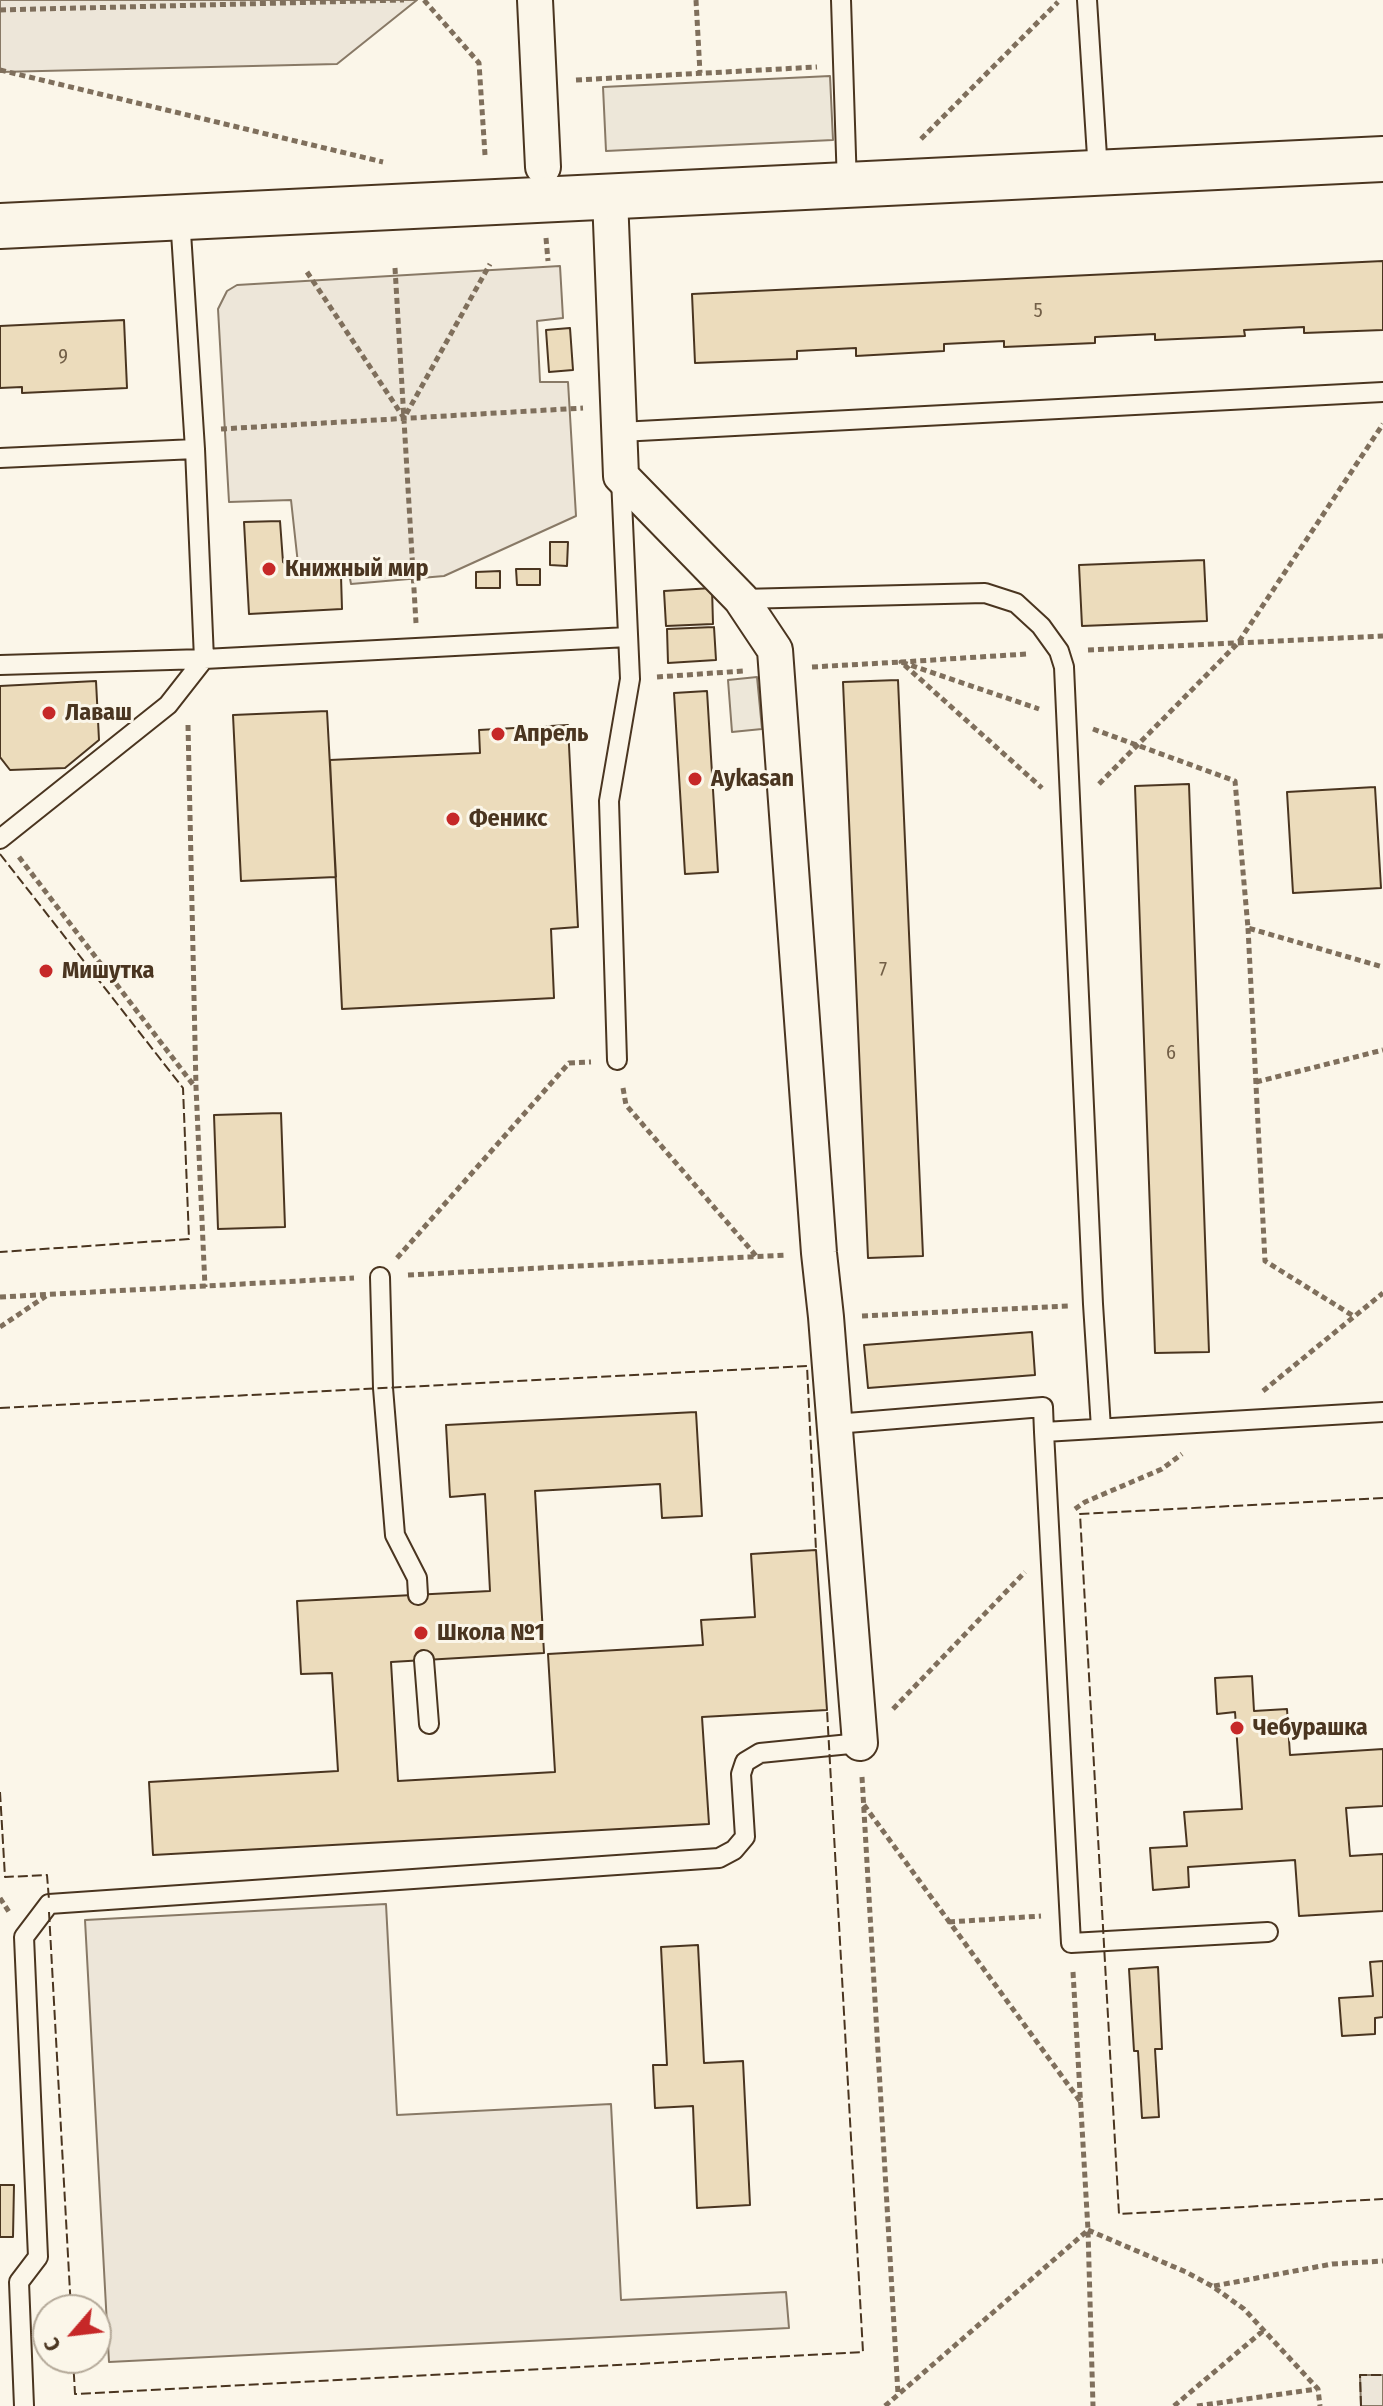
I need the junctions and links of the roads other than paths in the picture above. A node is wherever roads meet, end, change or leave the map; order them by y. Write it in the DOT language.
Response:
graph roads {
  1 [pos="535,0"];
  2 [pos="841,0"];
  3 [pos="1087,0"];
  4 [pos="1383,159"];
  5 [pos="543,167"];
  6 [pos="1098,172"];
  7 [pos="847,186"];
  8 [pos="610,197"];
  9 [pos="180,217"];
  10 [pos="0,226"];
  11 [pos="1383,392"];
  12 [pos="620,419"];
  13 [pos="194,440"];
  14 [pos="0,458"];
  15 [pos="621,476"];
  16 [pos="741,599"];
  17 [pos="628,637"];
  18 [pos="204,659"];
  19 [pos="0,665"];
  20 [pos="2,838"];
  21 [pos="617,1060"];
  22 [pos="380,1277"];
  23 [pos="1383,1412"];
  24 [pos="835,1424"];
  25 [pos="1101,1428"];
  26 [pos="1044,1432"];
  27 [pos="418,1595"];
  28 [pos="424,1660"];
  29 [pos="429,1724"];
  30 [pos="860,1743"];
  31 [pos="1268,1932"];
  32 [pos="10,2283"];
  33 [pos="24,2406"];
  1 -- 5 [label="street"];
  2 -- 7 [label="lane"];
  3 -- 6 [label="lane"];
  4 -- 6 [label="street"];
  6 -- 7 [label="street"];
  7 -- 8 [label="street"];
  8 -- 9 [label="street"];
  8 -- 12 [label="street"];
  9 -- 10 [label="street"];
  9 -- 13 [label="lane"];
  11 -- 12 [label="lane"];
  12 -- 15 [label="street"];
  13 -- 14 [label="lane"];
  13 -- 18 [label="lane"];
  15 -- 16 [label="street"];
  15 -- 17 [label="lane"];
  16 -- 24 [label="street"];
  16 -- 25 [label="lane"];
  17 -- 18 [label="lane"];
  17 -- 21 [label="lane"];
  18 -- 19 [label="lane"];
  18 -- 20 [label="lane"];
  22 -- 27 [label="lane"];
  23 -- 25 [label="lane"];
  24 -- 26 [label="lane"];
  24 -- 30 [label="street"];
  25 -- 26 [label="lane"];
  26 -- 31 [label="lane"];
  28 -- 29 [label="lane"];
  30 -- 32 [label="lane"];
  32 -- 33 [label="lane"];
}
